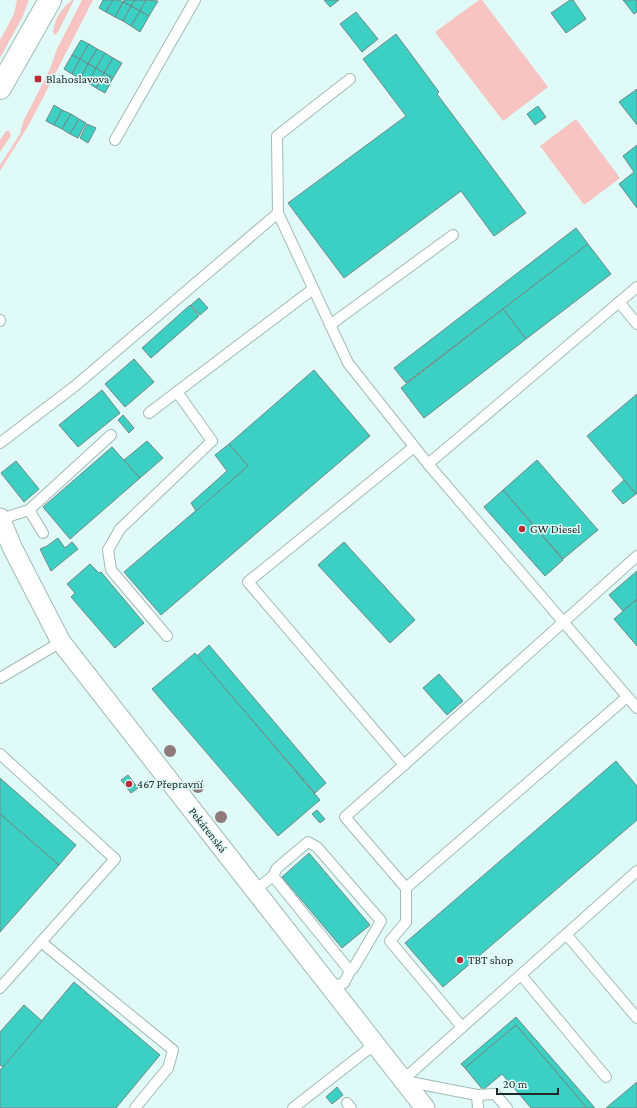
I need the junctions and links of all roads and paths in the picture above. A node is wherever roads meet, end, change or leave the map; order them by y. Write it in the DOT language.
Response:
graph roads {
  1 [pos="50,0"];
  2 [pos="195,0"];
  3 [pos="350,79"];
  4 [pos="0,88"];
  5 [pos="115,140"];
  6 [pos="278,213"];
  7 [pos="453,235"];
  8 [pos="637,287"];
  9 [pos="313,289"];
  10 [pos="619,302"];
  11 [pos="637,324"];
  12 [pos="330,325"];
  13 [pos="177,392"];
  14 [pos="149,413"];
  15 [pos="111,435"];
  16 [pos="0,443"];
  17 [pos="414,447"];
  18 [pos="428,464"];
  19 [pos="29,510"];
  20 [pos="0,519"];
  21 [pos="43,532"];
  22 [pos="637,556"];
  23 [pos="564,622"];
  24 [pos="167,636"];
  25 [pos="62,642"];
  26 [pos="0,678"];
  27 [pos="627,697"];
  28 [pos="637,708"];
  29 [pos="0,754"];
  30 [pos="404,765"];
  31 [pos="637,871"];
  32 [pos="273,876"];
  33 [pos="406,888"];
  34 [pos="255,890"];
  35 [pos="566,934"];
  36 [pos="42,942"];
  37 [pos="350,970"];
  38 [pos="521,975"];
  39 [pos="331,987"];
  40 [pos="0,988"];
  41 [pos="637,1018"];
  42 [pos="462,1027"];
  43 [pos="375,1044"];
  44 [pos="606,1077"];
  45 [pos="403,1080"];
  46 [pos="478,1095"];
  47 [pos="296,1107"];
  48 [pos="135,1108"];
  49 [pos="425,1108"];
  50 [pos="478,1108"];
  51 [pos="507,1108"];
  1 -- 4 [label="main road"];
  2 -- 5 [label="lane"];
  3 -- 6 [label="lane"];
  6 -- 9 [label="lane"];
  6 -- 16 [label="lane"];
  7 -- 12 [label="lane"];
  8 -- 10 [label="lane"];
  9 -- 12 [label="lane"];
  9 -- 13 [label="lane"];
  10 -- 11 [label="lane"];
  10 -- 18 [label="lane"];
  12 -- 17 [label="lane"];
  13 -- 14 [label="lane"];
  13 -- 24 [label="lane"];
  15 -- 19 [label="lane"];
  17 -- 18 [label="lane"];
  17 -- 30 [label="lane"];
  18 -- 23 [label="lane"];
  19 -- 20 [label="lane"];
  19 -- 21 [label="lane"];
  20 -- 25 [label="street, Pekárenská"];
  22 -- 23 [label="lane"];
  23 -- 27 [label="lane"];
  23 -- 30 [label="lane"];
  25 -- 26 [label="lane"];
  25 -- 34 [label="street, Pekárenská"];
  27 -- 28 [label="lane"];
  27 -- 33 [label="lane"];
  29 -- 36 [label="lane"];
  30 -- 33 [label="lane"];
  31 -- 35 [label="lane"];
  32 -- 34 [label="lane"];
  32 -- 37 [label="lane"];
  32 -- 37 [label="lane"];
  33 -- 42 [label="lane"];
  34 -- 39 [label="street, Pekárenská"];
  35 -- 38 [label="lane"];
  35 -- 41 [label="lane"];
  36 -- 40 [label="lane"];
  36 -- 48 [label="lane"];
  37 -- 39 [label="lane"];
  38 -- 42 [label="lane"];
  38 -- 44 [label="lane"];
  39 -- 43 [label="street, Pekárenská"];
  42 -- 45 [label="lane"];
  43 -- 45 [label="street, Pekárenská"];
  43 -- 47 [label="lane"];
  45 -- 46 [label="lane"];
  45 -- 49 [label="street, Pekárenská"];
  46 -- 50 [label="lane"];
  46 -- 51 [label="lane"];
}
